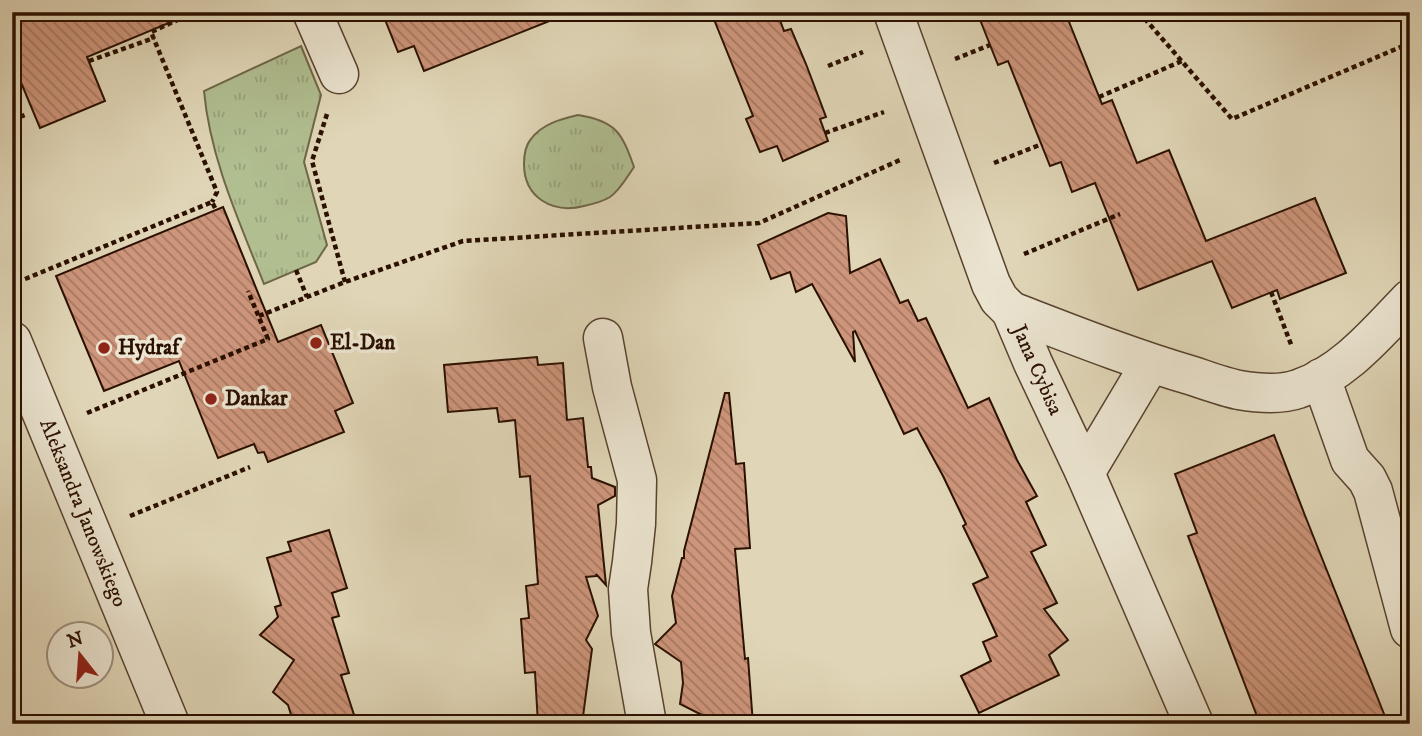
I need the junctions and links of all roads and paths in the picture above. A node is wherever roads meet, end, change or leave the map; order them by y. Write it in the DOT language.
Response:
graph roads {
  1 [pos="195,12"];
  2 [pos="312,12"];
  3 [pos="893,12"];
  4 [pos="1139,12"];
  5 [pos="153,38"];
  6 [pos="1410,43"];
  7 [pos="872,48"];
  8 [pos="89,61"];
  9 [pos="1182,61"];
  10 [pos="828,66"];
  11 [pos="340,75"];
  12 [pos="1099,97"];
  13 [pos="894,108"];
  14 [pos="24,115"];
  15 [pos="12,120"];
  16 [pos="825,133"];
  17 [pos="939,143"];
  18 [pos="1042,144"];
  19 [pos="953,180"];
  20 [pos="212,202"];
  21 [pos="216,210"];
  22 [pos="1120,214"];
  23 [pos="296,270"];
  24 [pos="986,270"];
  25 [pos="25,279"];
  26 [pos="345,282"];
  27 [pos="248,292"];
  28 [pos="1271,292"];
  29 [pos="307,297"];
  30 [pos="1410,299"];
  31 [pos="1011,311"];
  32 [pos="259,316"];
  33 [pos="603,338"];
  34 [pos="12,341"];
  35 [pos="1150,363"];
  36 [pos="1314,382"];
  37 [pos="81,416"];
  38 [pos="250,467"];
  39 [pos="1085,473"];
  40 [pos="123,519"];
  41 [pos="1410,629"];
  42 [pos="170,724"];
  43 [pos="647,724"];
  44 [pos="1194,724"];
  1 -- 5 [label="path"];
  2 -- 11 [label="street"];
  3 -- 17 [label="street, Jana Cybisa"];
  4 -- 9 [label="path"];
  5 -- 8 [label="path"];
  5 -- 20 [label="path"];
  6 -- 9 [label="path"];
  7 -- 10 [label="path"];
  9 -- 12 [label="path"];
  11 -- 26 [label="path"];
  13 -- 16 [label="path"];
  14 -- 15 [label="path"];
  17 -- 19 [label="street, Jana Cybisa"];
  17 -- 26 [label="path"];
  18 -- 19 [label="path"];
  19 -- 24 [label="street, Jana Cybisa"];
  20 -- 21 [label="path"];
  20 -- 25 [label="path"];
  22 -- 24 [label="path"];
  23 -- 29 [label="path"];
  24 -- 31 [label="street, Jana Cybisa"];
  26 -- 29 [label="path"];
  27 -- 32 [label="path"];
  28 -- 36 [label="path"];
  29 -- 32 [label="path"];
  30 -- 36 [label="street"];
  31 -- 35 [label="street"];
  31 -- 39 [label="street, Jana Cybisa"];
  32 -- 37 [label="path"];
  33 -- 43 [label="street"];
  34 -- 42 [label="street, Aleksandra Janowskiego"];
  35 -- 36 [label="street"];
  35 -- 39 [label="street"];
  36 -- 41 [label="street"];
  38 -- 40 [label="path"];
  39 -- 44 [label="street, Jana Cybisa"];
}
